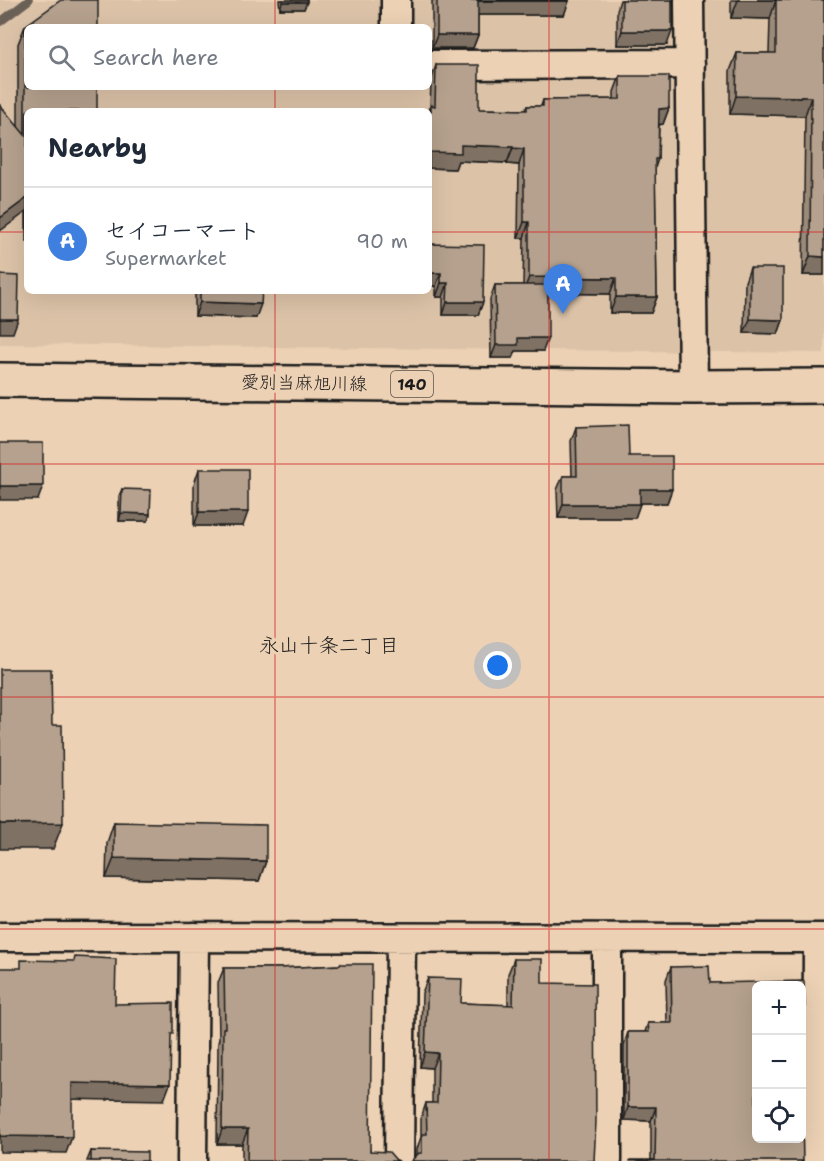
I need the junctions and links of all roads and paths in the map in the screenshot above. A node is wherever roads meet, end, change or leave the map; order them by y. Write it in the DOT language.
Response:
graph roads {
  1 [pos="396,0"];
  2 [pos="689,0"];
  3 [pos="396,24"];
  4 [pos="690,64"];
  5 [pos="432,65"];
  6 [pos="0,380"];
  7 [pos="824,386"];
  8 [pos="693,387"];
  9 [pos="0,937"];
  10 [pos="194,937"];
  11 [pos="401,938"];
  12 [pos="608,938"];
  13 [pos="821,938"];
  14 [pos="192,1161"];
  15 [pos="399,1161"];
  16 [pos="608,1161"];
  17 [pos="817,1161"];
  1 -- 3 [label="street"];
  2 -- 4 [label="street"];
  4 -- 5 [label="street"];
  4 -- 8 [label="street"];
  6 -- 8 [label="main road, 愛別当麻旭川線 / 140"];
  7 -- 8 [label="main road, 愛別当麻旭川線 / 140"];
  9 -- 10 [label="street"];
  10 -- 11 [label="street"];
  10 -- 14 [label="street"];
  11 -- 12 [label="street"];
  11 -- 15 [label="street"];
  12 -- 13 [label="street"];
  12 -- 16 [label="street"];
  13 -- 17 [label="street"];
}
